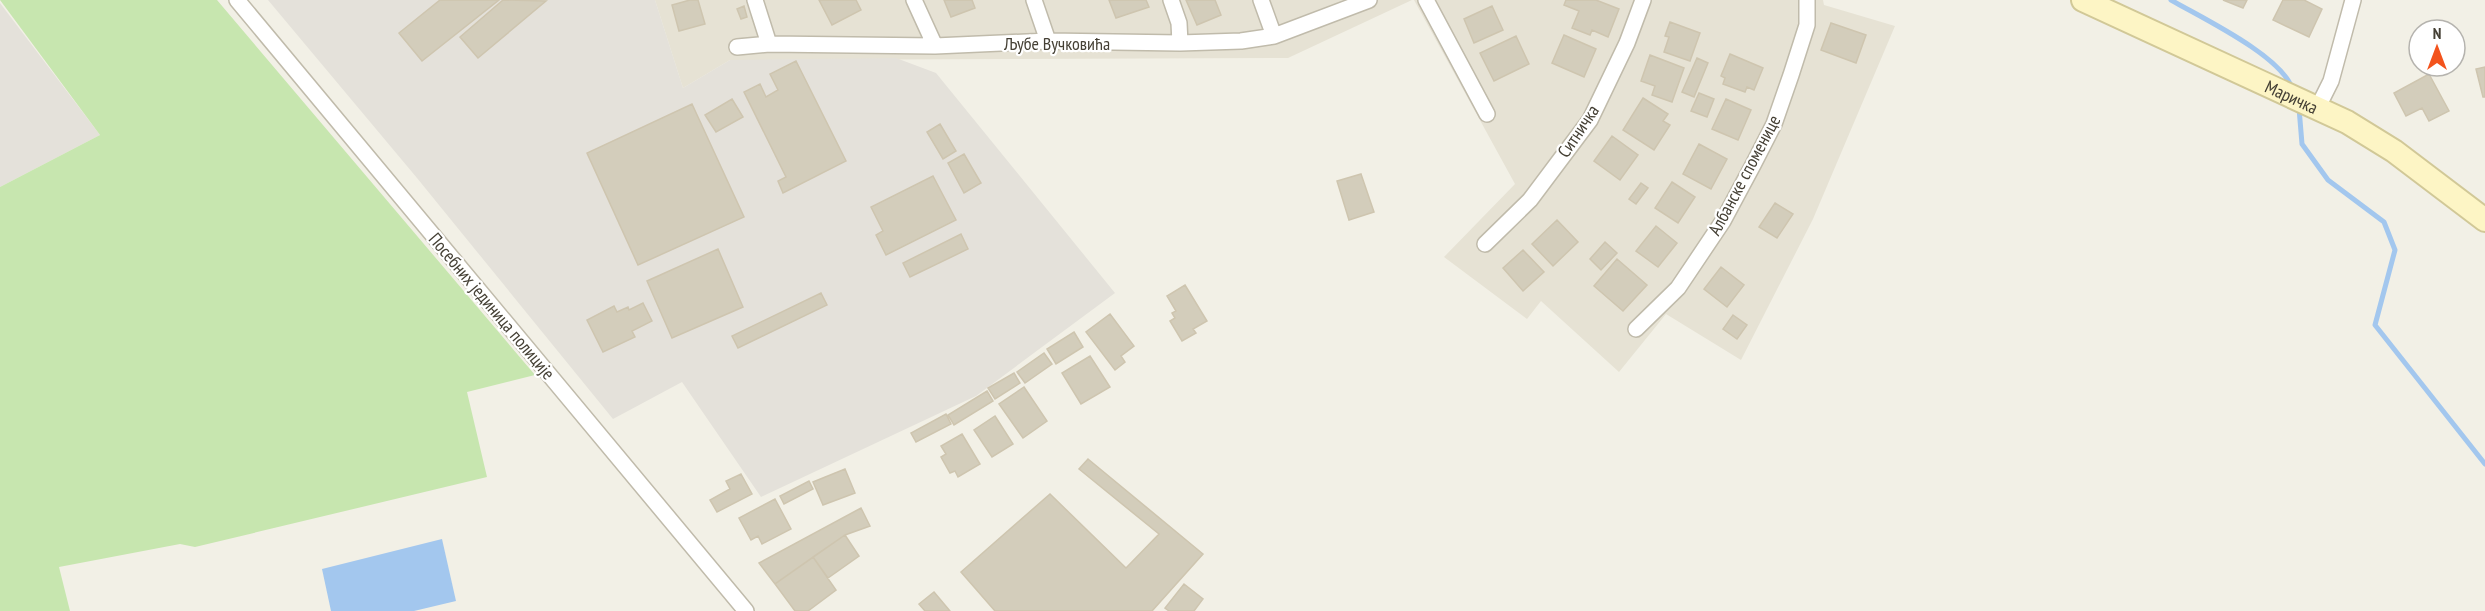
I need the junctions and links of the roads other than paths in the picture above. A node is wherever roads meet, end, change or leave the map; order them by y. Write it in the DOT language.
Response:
graph roads {
  1 [pos="237,0"];
  2 [pos="755,0"];
  3 [pos="914,0"];
  4 [pos="1034,0"];
  5 [pos="1171,0"];
  6 [pos="1261,0"];
  7 [pos="1369,0"];
  8 [pos="1426,0"];
  9 [pos="1643,0"];
  10 [pos="1807,0"];
  11 [pos="2083,0"];
  12 [pos="2353,0"];
  13 [pos="1343,5"];
  14 [pos="1274,36"];
  15 [pos="1048,41"];
  16 [pos="769,44"];
  17 [pos="1180,44"];
  18 [pos="935,46"];
  19 [pos="737,47"];
  20 [pos="2313,105"];
  21 [pos="1487,114"];
  22 [pos="2485,220"];
  23 [pos="1485,244"];
  24 [pos="1636,329"];
  25 [pos="746,611"];
  1 -- 25 [label="street, Посебних јединица полиције"];
  2 -- 16 [label="street"];
  3 -- 18 [label="street"];
  4 -- 15 [label="street"];
  5 -- 17 [label="street"];
  6 -- 14 [label="street"];
  7 -- 13 [label="street, Љубе Вучковића"];
  8 -- 21 [label="street"];
  9 -- 23 [label="street, Ситничка"];
  10 -- 24 [label="street, Албанске споменице"];
  11 -- 20 [label="street, Маричка"];
  12 -- 20 [label="street"];
  13 -- 14 [label="street, Љубе Вучковића"];
  14 -- 17 [label="street, Љубе Вучковића"];
  15 -- 17 [label="street, Љубе Вучковића"];
  15 -- 18 [label="street, Љубе Вучковића"];
  16 -- 18 [label="street, Љубе Вучковића"];
  16 -- 19 [label="street, Љубе Вучковића"];
  20 -- 22 [label="street, Маричка"];
}
